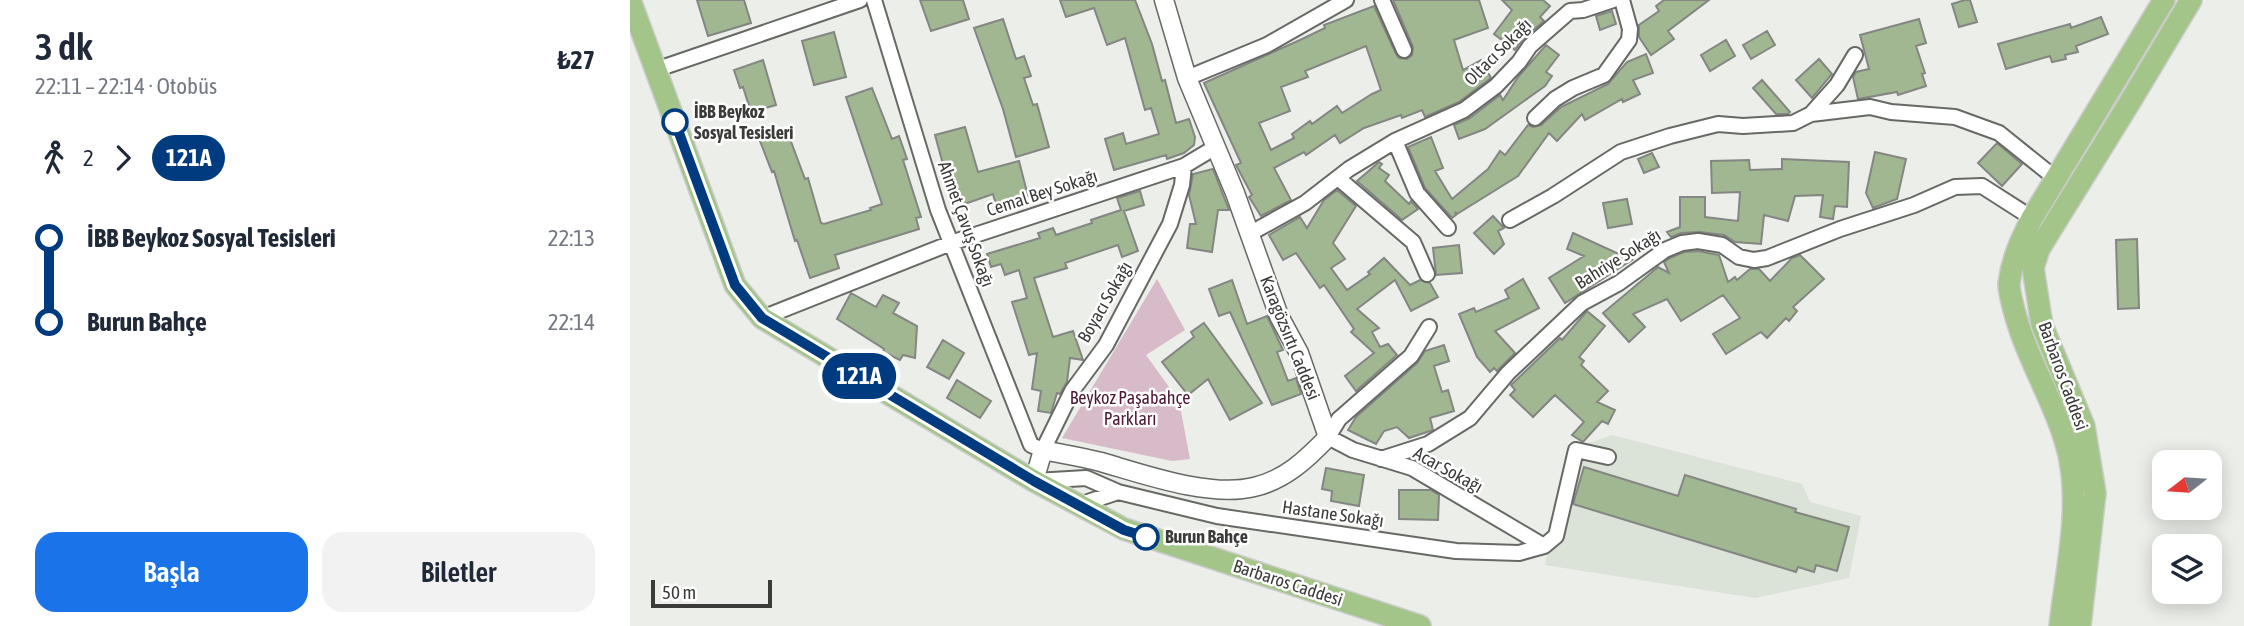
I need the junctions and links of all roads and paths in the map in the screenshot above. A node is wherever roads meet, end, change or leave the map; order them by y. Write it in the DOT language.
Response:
graph roads {
  1 [pos="631,0"];
  2 [pos="860,0"];
  3 [pos="874,0"];
  4 [pos="1164,0"];
  5 [pos="1346,0"];
  6 [pos="1382,0"];
  7 [pos="1613,0"];
  8 [pos="1622,0"];
  9 [pos="2164,0"];
  10 [pos="2191,0"];
  11 [pos="1565,6"];
  12 [pos="1404,50"];
  13 [pos="1855,55"];
  14 [pos="655,70"];
  15 [pos="1188,78"];
  16 [pos="1811,114"];
  17 [pos="1535,118"];
  18 [pos="1395,141"];
  19 [pos="1214,148"];
  20 [pos="1184,166"];
  21 [pos="1338,178"];
  22 [pos="2055,178"];
  23 [pos="2032,218"];
  24 [pos="1510,220"];
  25 [pos="1448,228"];
  26 [pos="1249,234"];
  27 [pos="951,243"];
  28 [pos="1427,274"];
  29 [pos="762,318"];
  30 [pos="1429,327"];
  31 [pos="1328,437"];
  32 [pos="1043,450"];
  33 [pos="1608,457"];
  34 [pos="1381,459"];
  35 [pos="1034,481"];
  36 [pos="1118,492"];
  37 [pos="1079,505"];
  38 [pos="1544,546"];
  39 [pos="1420,626"];
  40 [pos="2060,626"];
  41 [pos="2080,626"];
  1 -- 14 [label="main road, Barbaros Caddesi"];
  2 -- 14 [label="street"];
  3 -- 27 [label="street, Ahmet Çavuş Sokağı"];
  4 -- 15 [label="street, Karagözsırtı Caddesi"];
  5 -- 15 [label="street"];
  6 -- 12 [label="street"];
  7 -- 11 [label="street, Oltacı Sokağı"];
  8 -- 17 [label="street"];
  9 -- 22 [label="main road, Barbaros Caddesi"];
  10 -- 41 [label="main road, Barbaros Caddesi"];
  11 -- 18 [label="street, Oltacı Sokağı"];
  13 -- 16 [label="street"];
  14 -- 29 [label="main road, Barbaros Caddesi"];
  15 -- 19 [label="street, Karagözsırtı Caddesi"];
  16 -- 22 [label="street"];
  16 -- 24 [label="street"];
  18 -- 21 [label="street, Oltacı Sokağı"];
  18 -- 25 [label="street"];
  19 -- 20 [label="street, Cemal Bey Sokağı"];
  19 -- 26 [label="street, Karagözsırtı Caddesi"];
  20 -- 27 [label="street, Cemal Bey Sokağı"];
  20 -- 32 [label="street, Boyacı Sokağı"];
  21 -- 26 [label="street, Oltacı Sokağı"];
  21 -- 28 [label="street"];
  22 -- 23 [label="main road, Barbaros Caddesi"];
  23 -- 34 [label="street, Bahriye Sokağı"];
  23 -- 40 [label="main road, Barbaros Caddesi"];
  26 -- 31 [label="street, Karagözsırtı Caddesi"];
  27 -- 29 [label="street, Cemal Bey Sokağı"];
  27 -- 32 [label="street, Ahmet Çavuş Sokağı"];
  29 -- 35 [label="main road, Barbaros Caddesi"];
  30 -- 31 [label="street"];
  31 -- 32 [label="street"];
  31 -- 34 [label="street, Acar Sokağı"];
  32 -- 35 [label="street"];
  33 -- 38 [label="street"];
  34 -- 38 [label="street, Acar Sokağı"];
  35 -- 36 [label="street, Hastane Sokağı"];
  35 -- 37 [label="main road, Barbaros Caddesi"];
  36 -- 37 [label="street"];
  36 -- 38 [label="street, Hastane Sokağı"];
  37 -- 39 [label="main road, Barbaros Caddesi"];
}
